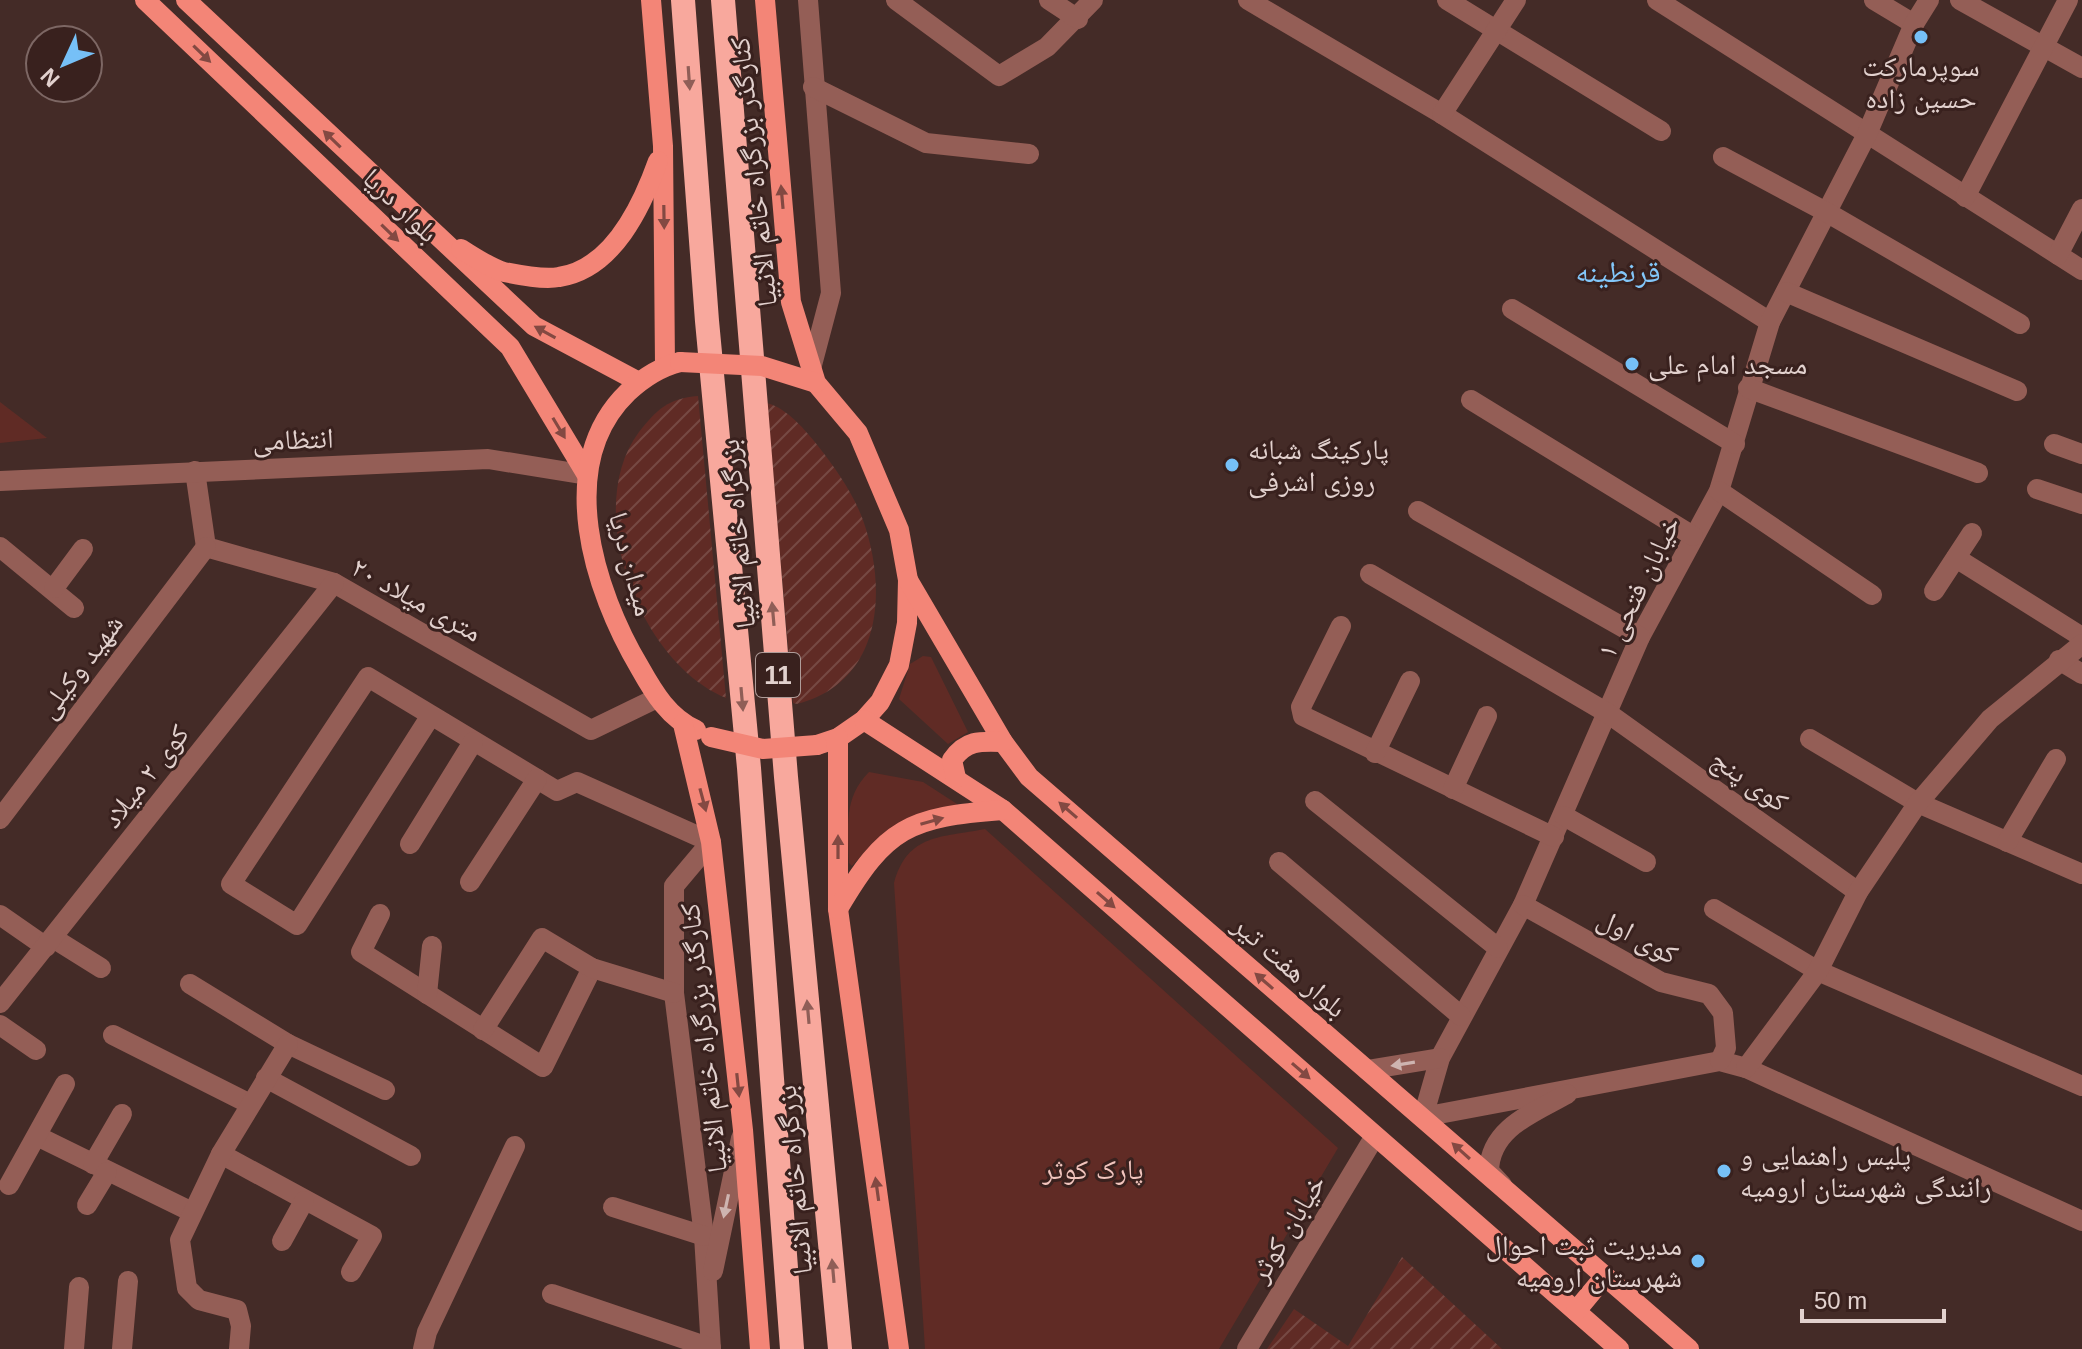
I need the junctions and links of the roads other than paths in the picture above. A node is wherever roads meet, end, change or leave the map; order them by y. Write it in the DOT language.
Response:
graph roads {
  1 [pos="145,0"];
  2 [pos="186,0"];
  3 [pos="651,0"];
  4 [pos="683,0"];
  5 [pos="723,0"];
  6 [pos="765,0"];
  7 [pos="808,0"];
  8 [pos="896,0"];
  9 [pos="1049,0"];
  10 [pos="1093,0"];
  11 [pos="1248,0"];
  12 [pos="1447,0"];
  13 [pos="1516,0"];
  14 [pos="1657,0"];
  15 [pos="1874,0"];
  16 [pos="1929,0"];
  17 [pos="1960,0"];
  18 [pos="2068,0"];
  19 [pos="1078,19"];
  20 [pos="1914,24"];
  21 [pos="1497,31"];
  22 [pos="2043,46"];
  23 [pos="2082,68"];
  24 [pos="813,87"];
  25 [pos="1442,114"];
  26 [pos="1661,131"];
  27 [pos="1867,134"];
  28 [pos="663,146"];
  29 [pos="1029,154"];
  30 [pos="1723,157"];
  31 [pos="1965,197"];
  32 [pos="2082,209"];
  33 [pos="1828,213"];
  34 [pos="432,235"];
  35 [pos="2058,255"];
  36 [pos="2082,270"];
  37 [pos="1786,292"];
  38 [pos="1512,309"];
  39 [pos="1770,322"];
  40 [pos="2020,324"];
  41 [pos="672,364"];
  42 [pos="814,374"];
  43 [pos="639,382"];
  44 [pos="1748,388"];
  45 [pos="2017,391"];
  46 [pos="1471,400"];
  47 [pos="1735,444"];
  48 [pos="2054,444"];
  49 [pos="2082,454"];
  50 [pos="195,471"];
  51 [pos="1978,473"];
  52 [pos="587,475"];
  53 [pos="0,481"];
  54 [pos="2037,489"];
  55 [pos="1719,491"];
  56 [pos="2082,504"];
  57 [pos="1418,511"];
  58 [pos="1972,533"];
  59 [pos="1693,536"];
  60 [pos="0,547"];
  61 [pos="206,547"];
  62 [pos="83,549"];
  63 [pos="1956,558"];
  64 [pos="1370,574"];
  65 [pos="908,580"];
  66 [pos="334,583"];
  67 [pos="54,588"];
  68 [pos="1934,591"];
  69 [pos="1872,595"];
  70 [pos="74,608"];
  71 [pos="1341,626"];
  72 [pos="1640,637"];
  73 [pos="2082,637"];
  74 [pos="2082,644"];
  75 [pos="2059,660"];
  76 [pos="2082,674"];
  77 [pos="1410,681"];
  78 [pos="657,698"];
  79 [pos="1609,714"];
  80 [pos="1487,716"];
  81 [pos="430,717"];
  82 [pos="864,720"];
  83 [pos="683,724"];
  84 [pos="838,738"];
  85 [pos="1810,739"];
  86 [pos="473,742"];
  87 [pos="1003,742"];
  88 [pos="1375,753"];
  89 [pos="2056,759"];
  90 [pos="956,778"];
  91 [pos="537,779"];
  92 [pos="1453,789"];
  93 [pos="1315,801"];
  94 [pos="1918,803"];
  95 [pos="1003,810"];
  96 [pos="1564,816"];
  97 [pos="0,819"];
  98 [pos="1554,837"];
  99 [pos="711,842"];
  100 [pos="2007,842"];
  101 [pos="410,844"];
  102 [pos="1279,862"];
  103 [pos="1646,862"];
  104 [pos="2082,874"];
  105 [pos="470,882"];
  106 [pos="1858,892"];
  107 [pos="1523,905"];
  108 [pos="838,909"];
  109 [pos="1714,909"];
  110 [pos="380,914"];
  111 [pos="0,915"];
  112 [pos="49,942"];
  113 [pos="432,946"];
  114 [pos="1498,948"];
  115 [pos="101,968"];
  116 [pos="592,968"];
  117 [pos="1818,971"];
  118 [pos="190,984"];
  119 [pos="674,993"];
  120 [pos="427,994"];
  121 [pos="0,1003"];
  122 [pos="1461,1016"];
  123 [pos="0,1025"];
  124 [pos="483,1030"];
  125 [pos="113,1035"];
  126 [pos="288,1044"];
  127 [pos="36,1050"];
  128 [pos="1440,1058"];
  129 [pos="1720,1061"];
  130 [pos="1746,1068"];
  131 [pos="1367,1070"];
  132 [pos="266,1078"];
  133 [pos="65,1084"];
  134 [pos="1584,1085"];
  135 [pos="2082,1086"];
  136 [pos="385,1090"];
  137 [pos="250,1104"];
  138 [pos="122,1114"];
  139 [pos="1423,1117"];
  140 [pos="743,1130"];
  141 [pos="37,1136"];
  142 [pos="1375,1136"];
  143 [pos="515,1146"];
  144 [pos="221,1154"];
  145 [pos="411,1156"];
  146 [pos="100,1168"];
  147 [pos="9,1185"];
  148 [pos="1510,1194"];
  149 [pos="304,1201"];
  150 [pos="87,1205"];
  151 [pos="613,1207"];
  152 [pos="192,1212"];
  153 [pos="2082,1221"];
  154 [pos="704,1236"];
  155 [pos="282,1241"];
  156 [pos="351,1272"];
  157 [pos="1605,1276"];
  158 [pos="128,1281"];
  159 [pos="79,1287"];
  160 [pos="552,1294"];
  161 [pos="708,1294"];
  162 [pos="1576,1311"];
  163 [pos="711,1348"];
  164 [pos="74,1349"];
  165 [pos="122,1349"];
  166 [pos="239,1349"];
  167 [pos="423,1349"];
  168 [pos="760,1349"];
  169 [pos="792,1349"];
  170 [pos="840,1349"];
  171 [pos="899,1349"];
  172 [pos="1247,1349"];
  173 [pos="1619,1349"];
  174 [pos="1689,1349"];
  1 -- 52 [label="main road, بلوار دریا, one-way"];
  34 -- 2 [label="main road, بلوار دریا, one-way"];
  3 -- 28 [label="main road"];
  4 -- 169 [label="highway, بزرگراه خاتم الانبیا / 11, one-way"];
  170 -- 5 [label="highway, بزرگراه خاتم الانبیا / 11, one-way"];
  42 -- 6 [label="main road, کنارگذر بزرگراه خاتم الانبیا, one-way"];
  7 -- 24 [label="street"];
  8 -- 19 [label="street"];
  9 -- 19 [label="street"];
  10 -- 19 [label="street"];
  11 -- 25 [label="street"];
  12 -- 21 [label="street"];
  13 -- 21 [label="street"];
  14 -- 27 [label="street"];
  15 -- 20 [label="street"];
  16 -- 20 [label="street, خیابان فتحی ۱"];
  17 -- 22 [label="street"];
  18 -- 22 [label="street"];
  20 -- 27 [label="street, خیابان فتحی ۱"];
  21 -- 25 [label="street"];
  21 -- 26 [label="street"];
  22 -- 23 [label="street"];
  22 -- 31 [label="street"];
  24 -- 29 [label="street"];
  24 -- 42 [label="street"];
  25 -- 39 [label="street"];
  27 -- 31 [label="street"];
  27 -- 33 [label="street, خیابان فتحی ۱"];
  28 -- 34 [label="main road"];
  28 -- 41 [label="main road, one-way"];
  30 -- 33 [label="street"];
  31 -- 35 [label="street"];
  32 -- 35 [label="street"];
  33 -- 37 [label="street, خیابان فتحی ۱"];
  33 -- 40 [label="street"];
  43 -- 34 [label="main road, بلوار دریا, one-way"];
  35 -- 36 [label="street"];
  37 -- 39 [label="street, خیابان فتحی ۱"];
  37 -- 45 [label="street"];
  38 -- 47 [label="street"];
  39 -- 44 [label="street, خیابان فتحی ۱"];
  41 -- 42 [label="main road, bridge"];
  41 -- 43 [label="main road, میدان دریا"];
  42 -- 65 [label="main road"];
  43 -- 52 [label="main road, میدان دریا"];
  44 -- 47 [label="street, خیابان فتحی ۱"];
  44 -- 51 [label="street"];
  46 -- 59 [label="street"];
  47 -- 55 [label="street, خیابان فتحی ۱"];
  48 -- 49 [label="street"];
  50 -- 52 [label="street, انتظامی"];
  50 -- 53 [label="street, انتظامی"];
  50 -- 61 [label="street"];
  52 -- 78 [label="main road, میدان دریا"];
  54 -- 56 [label="street"];
  55 -- 59 [label="street, خیابان فتحی ۱"];
  55 -- 69 [label="street"];
  57 -- 72 [label="street"];
  58 -- 63 [label="street"];
  59 -- 72 [label="street, خیابان فتحی ۱"];
  60 -- 67 [label="street"];
  61 -- 66 [label="street, ۲۰ متری میلاد"];
  61 -- 97 [label="street, شهید وکیلی"];
  62 -- 67 [label="street"];
  63 -- 68 [label="street"];
  63 -- 73 [label="street"];
  64 -- 79 [label="street, کوی پنج"];
  65 -- 82 [label="main road"];
  65 -- 87 [label="main road, بلوار هفت تیر"];
  66 -- 78 [label="street, ۲۰ متری میلاد"];
  66 -- 112 [label="street, کوی ۲ میلاد"];
  67 -- 70 [label="street"];
  71 -- 88 [label="street"];
  72 -- 79 [label="street, خیابان فتحی ۱"];
  74 -- 75 [label="street"];
  75 -- 76 [label="street"];
  75 -- 94 [label="street"];
  77 -- 88 [label="street"];
  78 -- 83 [label="main road, میدان دریا"];
  79 -- 96 [label="street, خیابان فتحی ۱"];
  79 -- 106 [label="street, کوی پنج"];
  80 -- 92 [label="street"];
  81 -- 81 [label="street"];
  81 -- 86 [label="street"];
  82 -- 84 [label="main road"];
  82 -- 90 [label="main road"];
  83 -- 84 [label="main road, میدان دریا, bridge"];
  83 -- 99 [label="main road, کنارگذر بزرگراه خاتم الانبیا, one-way"];
  108 -- 84 [label="main road, one-way"];
  85 -- 94 [label="street"];
  86 -- 91 [label="street"];
  86 -- 101 [label="street"];
  87 -- 90 [label="main road"];
  131 -- 87 [label="main road, بلوار هفت تیر, one-way"];
  88 -- 92 [label="street"];
  89 -- 100 [label="street"];
  90 -- 95 [label="main road"];
  91 -- 99 [label="street"];
  91 -- 105 [label="street"];
  92 -- 98 [label="street"];
  93 -- 114 [label="street"];
  94 -- 100 [label="street"];
  94 -- 106 [label="street"];
  108 -- 95 [label="main road, one-way"];
  95 -- 142 [label="main road, one-way"];
  96 -- 98 [label="street, خیابان فتحی ۱"];
  96 -- 103 [label="street"];
  98 -- 107 [label="street, خیابان فتحی ۱"];
  99 -- 119 [label="street"];
  99 -- 140 [label="main road, کنارگذر بزرگراه خاتم الانبیا, one-way"];
  100 -- 104 [label="street"];
  102 -- 122 [label="street"];
  106 -- 117 [label="street"];
  107 -- 114 [label="street, خیابان فتحی ۱"];
  107 -- 129 [label="street, کوی اول"];
  171 -- 108 [label="main road, one-way"];
  109 -- 117 [label="street"];
  110 -- 120 [label="street"];
  111 -- 112 [label="street"];
  112 -- 115 [label="street"];
  112 -- 121 [label="street, کوی ۲ میلاد"];
  113 -- 120 [label="street"];
  114 -- 122 [label="street, خیابان فتحی ۱"];
  116 -- 119 [label="street"];
  116 -- 124 [label="street"];
  116 -- 124 [label="street"];
  117 -- 130 [label="street"];
  117 -- 135 [label="street"];
  118 -- 126 [label="street"];
  119 -- 154 [label="street"];
  120 -- 124 [label="street"];
  122 -- 128 [label="street, خیابان فتحی ۱"];
  123 -- 127 [label="street"];
  125 -- 137 [label="street"];
  126 -- 132 [label="street"];
  126 -- 136 [label="street"];
  128 -- 131 [label="street, one-way"];
  128 -- 139 [label="street, خیابان فتحی ۱"];
  129 -- 130 [label="street"];
  129 -- 134 [label="street"];
  130 -- 153 [label="street"];
  131 -- 139 [label="main road, بلوار هفت تیر"];
  132 -- 137 [label="street"];
  132 -- 145 [label="street"];
  133 -- 141 [label="street"];
  134 -- 139 [label="street"];
  134 -- 148 [label="street"];
  137 -- 144 [label="street"];
  138 -- 146 [label="street"];
  148 -- 139 [label="main road, بلوار هفت تیر, one-way"];
  140 -- 161 [label="street, one-way"];
  140 -- 168 [label="main road, کنارگذر بزرگراه خاتم الانبیا"];
  141 -- 146 [label="street"];
  141 -- 147 [label="street"];
  142 -- 162 [label="main road"];
  142 -- 172 [label="street, خیابان کوثر"];
  143 -- 167 [label="street"];
  144 -- 149 [label="street"];
  144 -- 152 [label="street"];
  146 -- 150 [label="street"];
  146 -- 152 [label="street"];
  148 -- 157 [label="main road, بلوار هفت تیر"];
  149 -- 155 [label="street"];
  149 -- 156 [label="street"];
  151 -- 154 [label="street"];
  152 -- 166 [label="street"];
  154 -- 161 [label="street"];
  157 -- 162 [label="main road"];
  157 -- 174 [label="main road, بلوار هفت تیر"];
  158 -- 165 [label="street"];
  159 -- 164 [label="street"];
  160 -- 163 [label="street"];
  161 -- 163 [label="street"];
  162 -- 173 [label="main road"];
}
